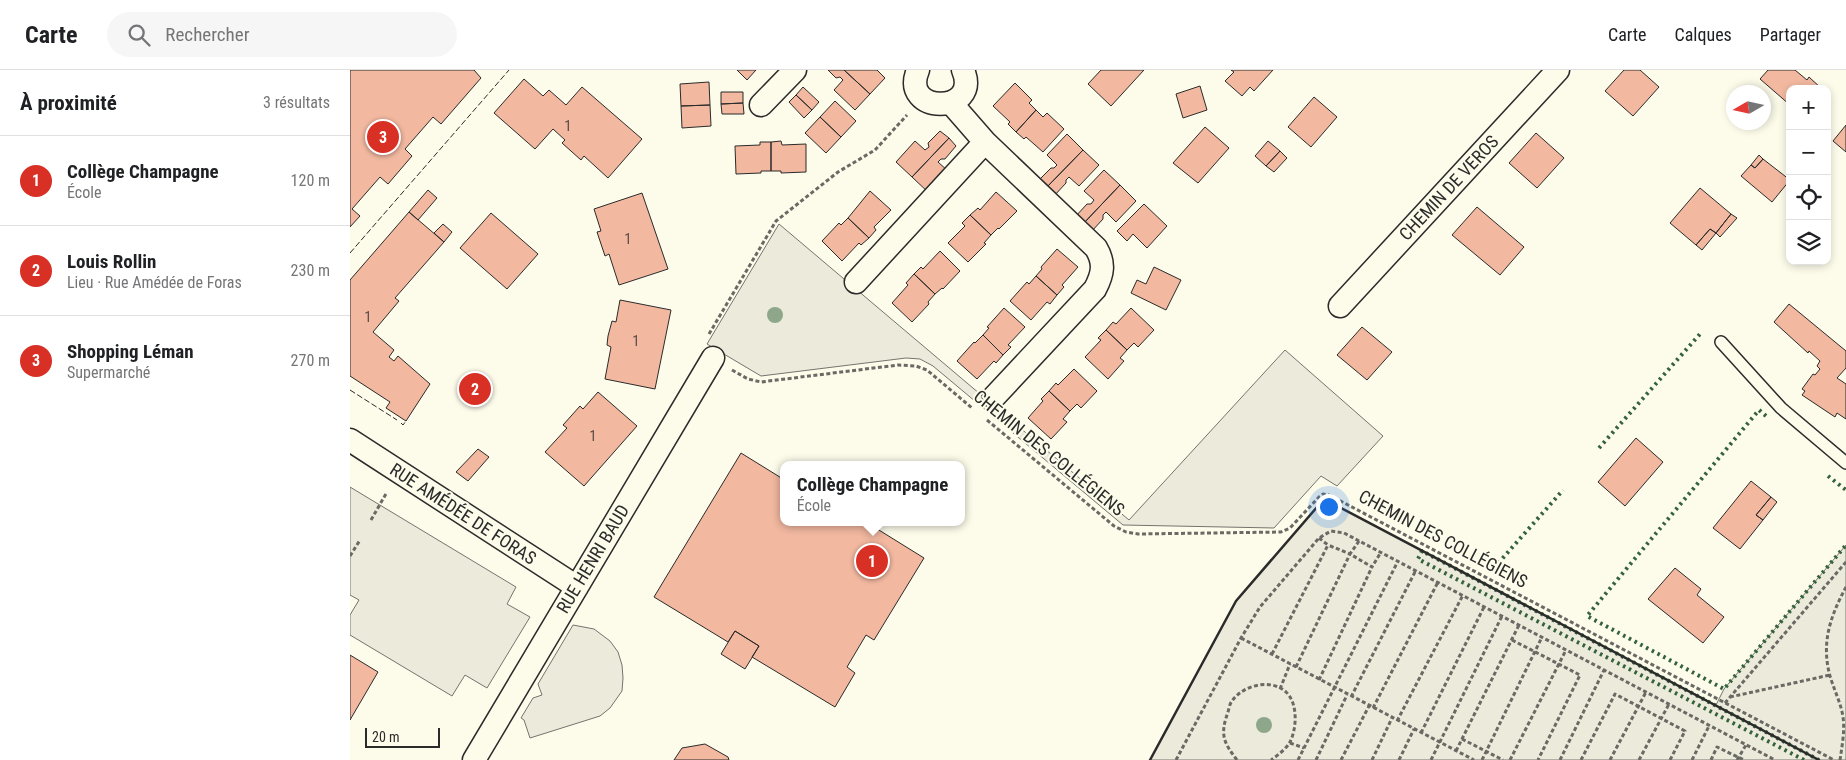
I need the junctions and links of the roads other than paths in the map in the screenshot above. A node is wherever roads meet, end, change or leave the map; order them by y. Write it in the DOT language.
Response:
graph roads {
  1 [pos="795,70"];
  2 [pos="918,70"];
  3 [pos="963,70"];
  4 [pos="1558,70"];
  5 [pos="950,103"];
  6 [pos="761,105"];
  7 [pos="985,142"];
  8 [pos="856,282"];
  9 [pos="1340,306"];
  10 [pos="1721,342"];
  11 [pos="713,358"];
  12 [pos="994,397"];
  13 [pos="350,440"];
  14 [pos="1846,462"];
  15 [pos="577,587"];
  16 [pos="474,760"];
  1 -- 6 [label="street"];
  2 -- 5 [label="street"];
  3 -- 5 [label="street"];
  4 -- 9 [label="street, CHEMIN DE VEROS"];
  5 -- 7 [label="street"];
  7 -- 8 [label="street"];
  7 -- 12 [label="street"];
  10 -- 14 [label="lane"];
  11 -- 15 [label="street, RUE HENRI BAUD"];
  13 -- 15 [label="street, RUE AMÉDÉE DE FORAS"];
  15 -- 16 [label="street, RUE HENRI BAUD"];
}
